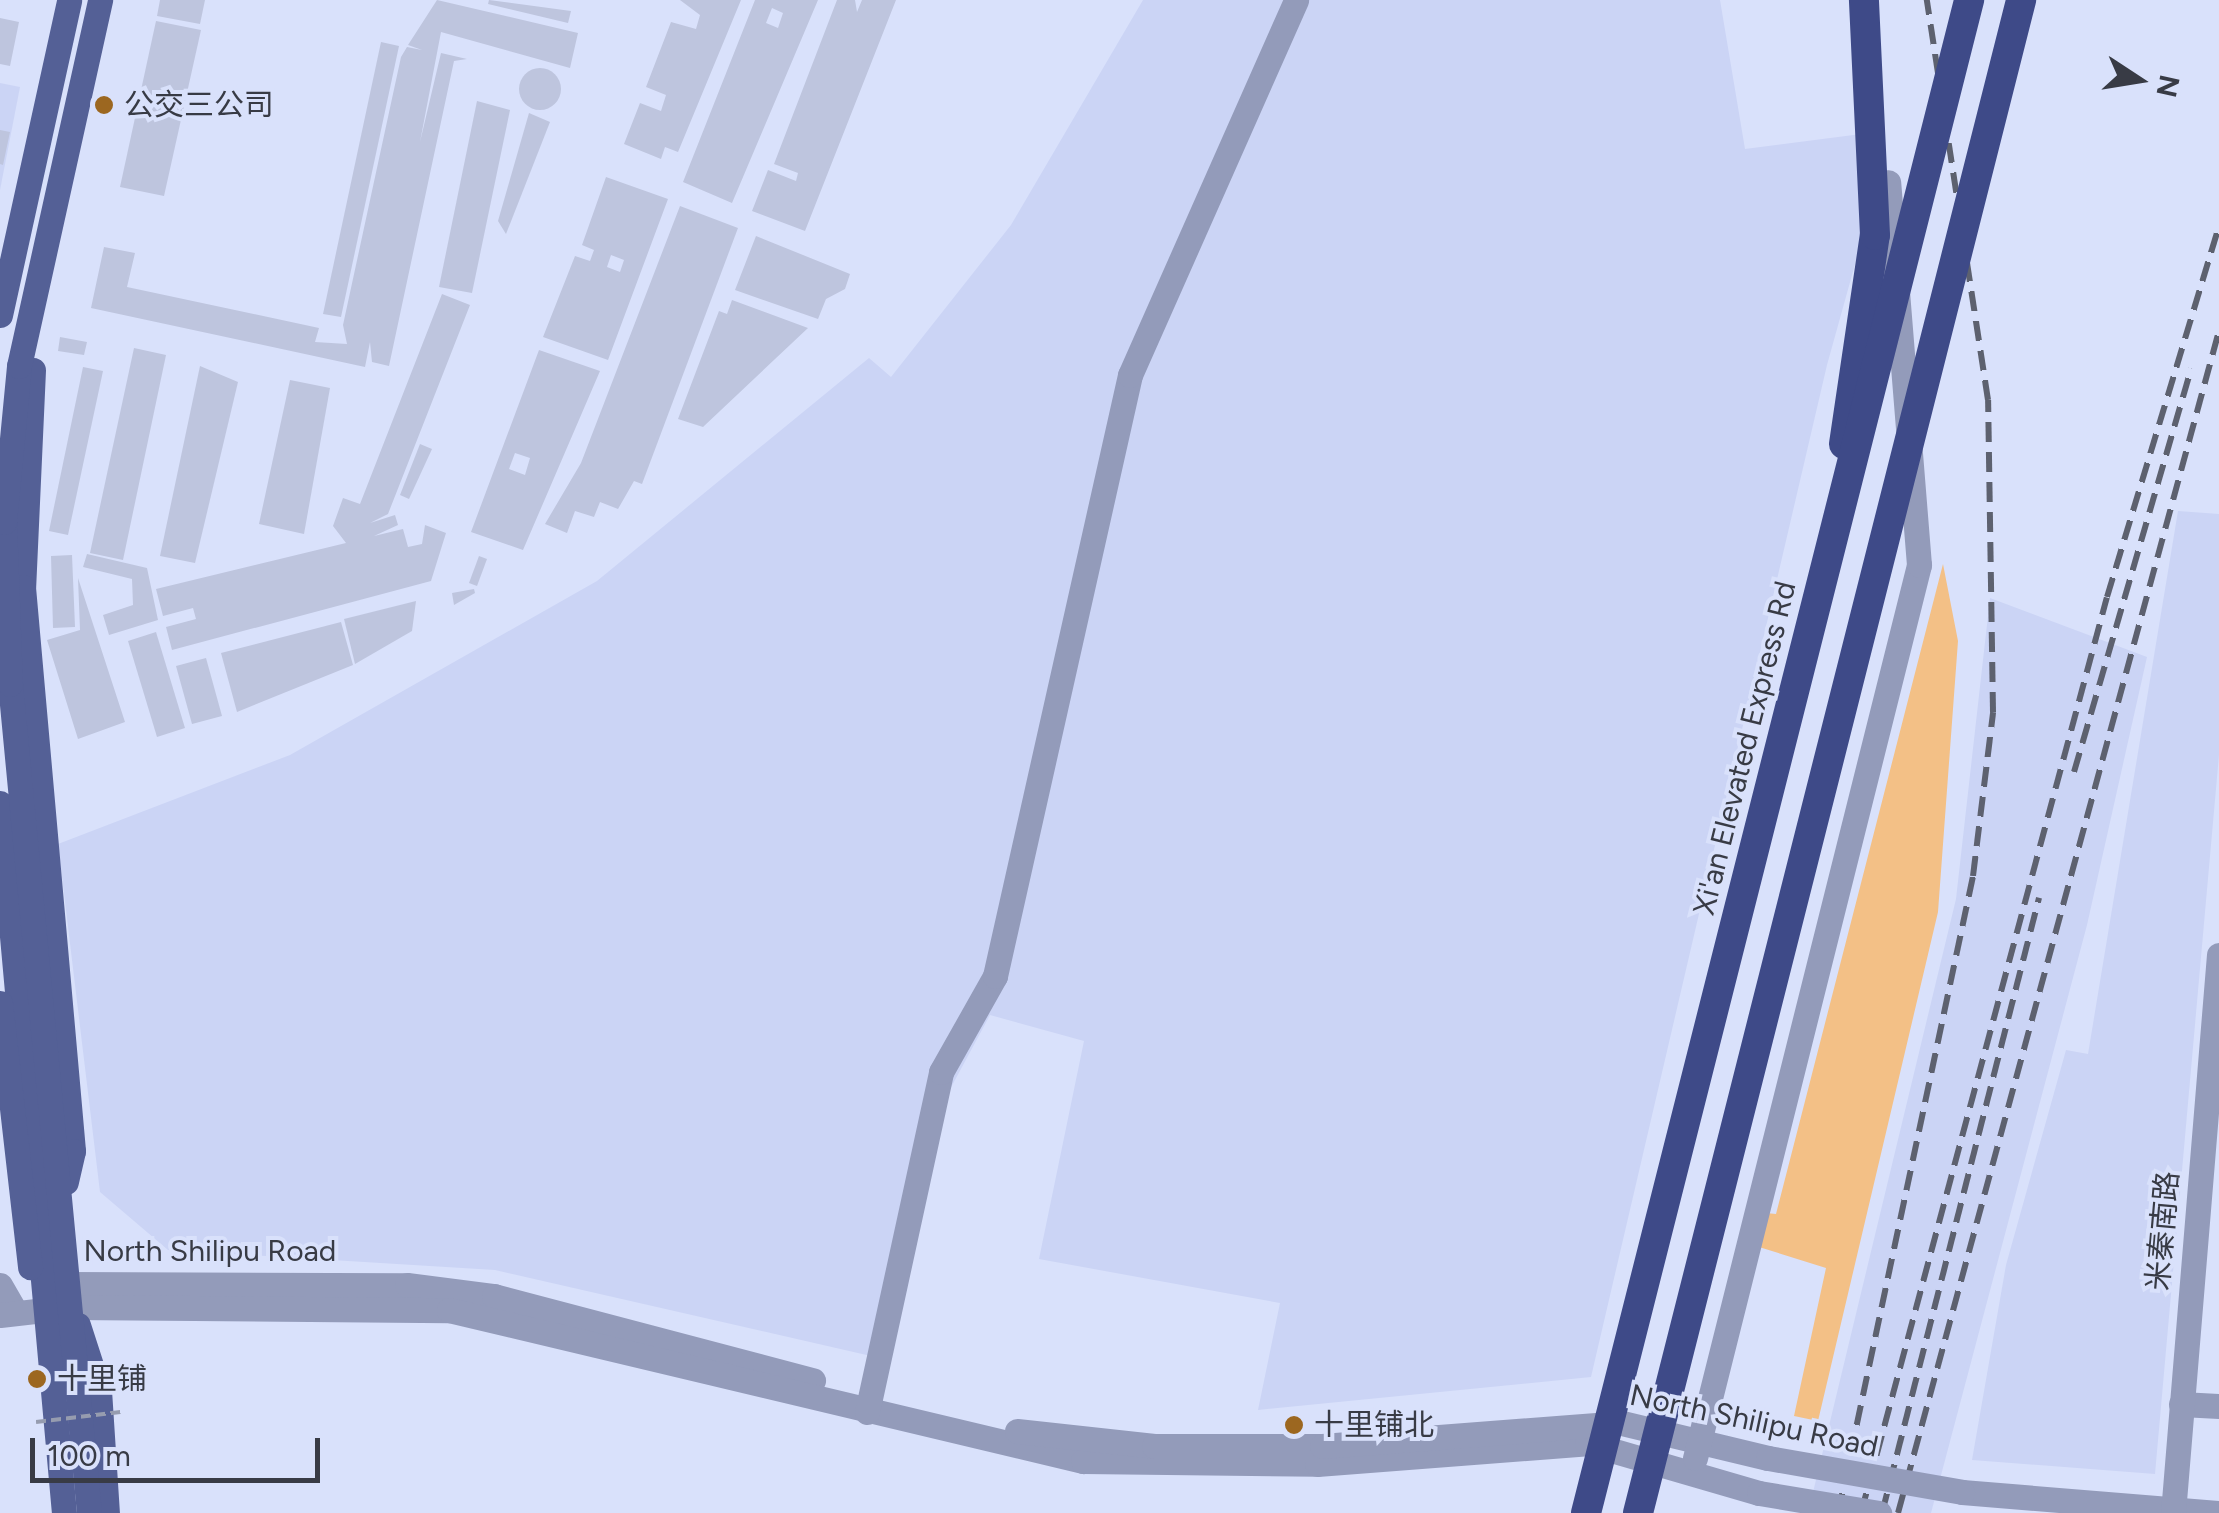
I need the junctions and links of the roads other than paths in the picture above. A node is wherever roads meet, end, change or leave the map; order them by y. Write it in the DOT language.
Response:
graph roads {
  1 [pos="69,0"];
  2 [pos="100,0"];
  3 [pos="1296,0"];
  4 [pos="1864,0"];
  5 [pos="1970,0"];
  6 [pos="2021,0"];
  7 [pos="2033,0"];
  8 [pos="1888,182"];
  9 [pos="1975,187"];
  10 [pos="2,277"];
  11 [pos="0,315"];
  12 [pos="1818,603"];
  13 [pos="0,804"];
  14 [pos="2219,955"];
  15 [pos="0,1003"];
  16 [pos="0,1284"];
  17 [pos="61,1300"];
  18 [pos="8,1314"];
  19 [pos="869,1403"];
  20 [pos="2182,1404"];
  21 [pos="2219,1406"];
  22 [pos="1698,1442"];
  23 [pos="1690,1477"];
  24 [pos="1764,1500"];
  25 [pos="2173,1511"];
  26 [pos="64,1513"];
  27 [pos="88,1513"];
  28 [pos="108,1513"];
  29 [pos="1586,1513"];
  30 [pos="1638,1513"];
  31 [pos="1878,1513"];
  32 [pos="2219,1513"];
  1 -- 10 [label="main road"];
  2 -- 17 [label="main road"];
  3 -- 19 [label="street"];
  4 -- 12 [label="highway, bridge"];
  5 -- 12 [label="highway, Xi'an Elevated Express Rd, bridge"];
  6 -- 9 [label="highway, bridge"];
  7 -- 9 [label="highway, bridge"];
  8 -- 22 [label="street"];
  9 -- 30 [label="highway, bridge"];
  10 -- 11 [label="main road"];
  12 -- 29 [label="highway, Xi'an Elevated Express Rd, bridge"];
  13 -- 17 [label="main road"];
  14 -- 20 [label="street, 米秦南路"];
  15 -- 17 [label="main road"];
  16 -- 18 [label="street"];
  17 -- 18 [label="street, North Shilipu Road"];
  17 -- 19 [label="street, North Shilipu Road"];
  17 -- 26 [label="main road"];
  17 -- 27 [label="main road"];
  17 -- 28 [label="main road"];
  19 -- 22 [label="street, North Shilipu Road"];
  19 -- 23 [label="street, North Shilipu Road"];
  20 -- 21 [label="street"];
  20 -- 25 [label="street, 米秦南路"];
  22 -- 23 [label="street"];
  22 -- 25 [label="street, North Shilipu Road, bridge"];
  23 -- 24 [label="street, North Shilipu Road"];
  24 -- 31 [label="street, North Shilipu Road, bridge"];
  25 -- 32 [label="street, North Shilipu Road"];
}
